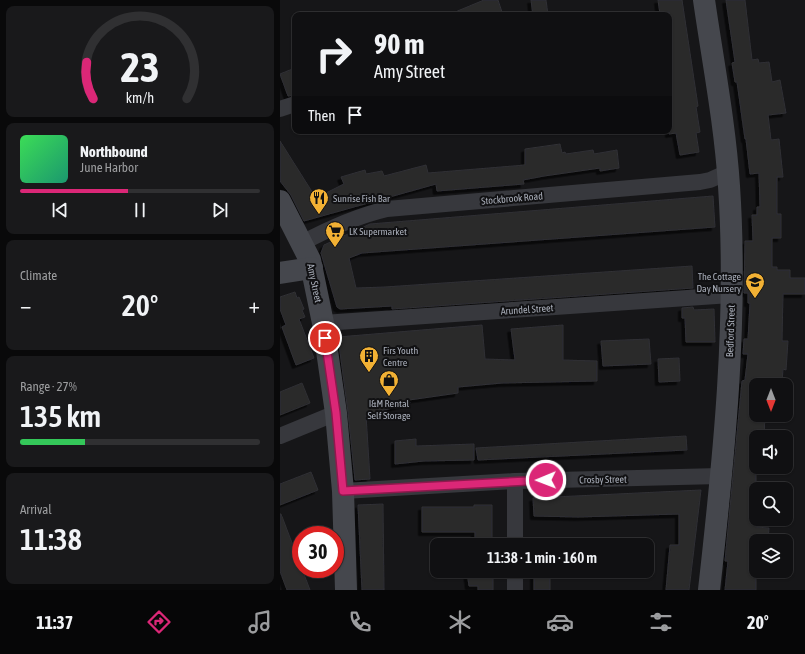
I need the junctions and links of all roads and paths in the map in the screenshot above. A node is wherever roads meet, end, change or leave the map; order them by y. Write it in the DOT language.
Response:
graph roads {
  1 [pos="704,0"];
  2 [pos="292,105"];
  3 [pos="280,110"];
  4 [pos="728,172"];
  5 [pos="280,201"];
  6 [pos="302,243"];
  7 [pos="312,268"];
  8 [pos="280,273"];
  9 [pos="731,294"];
  10 [pos="323,323"];
  11 [pos="336,413"];
  12 [pos="280,436"];
  13 [pos="720,476"];
  14 [pos="515,481"];
  15 [pos="343,491"];
  16 [pos="515,538"];
  17 [pos="515,578"];
  18 [pos="346,590"];
  19 [pos="515,590"];
  20 [pos="710,590"];
  1 -- 4 [label="street, Bedford Street"];
  2 -- 3 [label="street"];
  4 -- 6 [label="street, Stockbrook Road"];
  4 -- 9 [label="street, Bedford Street"];
  5 -- 6 [label="street, Amy Street"];
  6 -- 7 [label="street, Amy Street"];
  7 -- 8 [label="street"];
  7 -- 10 [label="street, Amy Street"];
  9 -- 10 [label="street, Arundel Street"];
  9 -- 13 [label="street, Bedford Street"];
  10 -- 11 [label="street, Amy Street"];
  11 -- 12 [label="street"];
  11 -- 15 [label="street, Amy Street"];
  13 -- 14 [label="street, Crosby Street"];
  13 -- 20 [label="street, Bedford Street"];
  14 -- 15 [label="street, Crosby Street"];
  14 -- 16 [label="street"];
  15 -- 18 [label="street, Amy Street"];
  17 -- 19 [label="street"];
}
